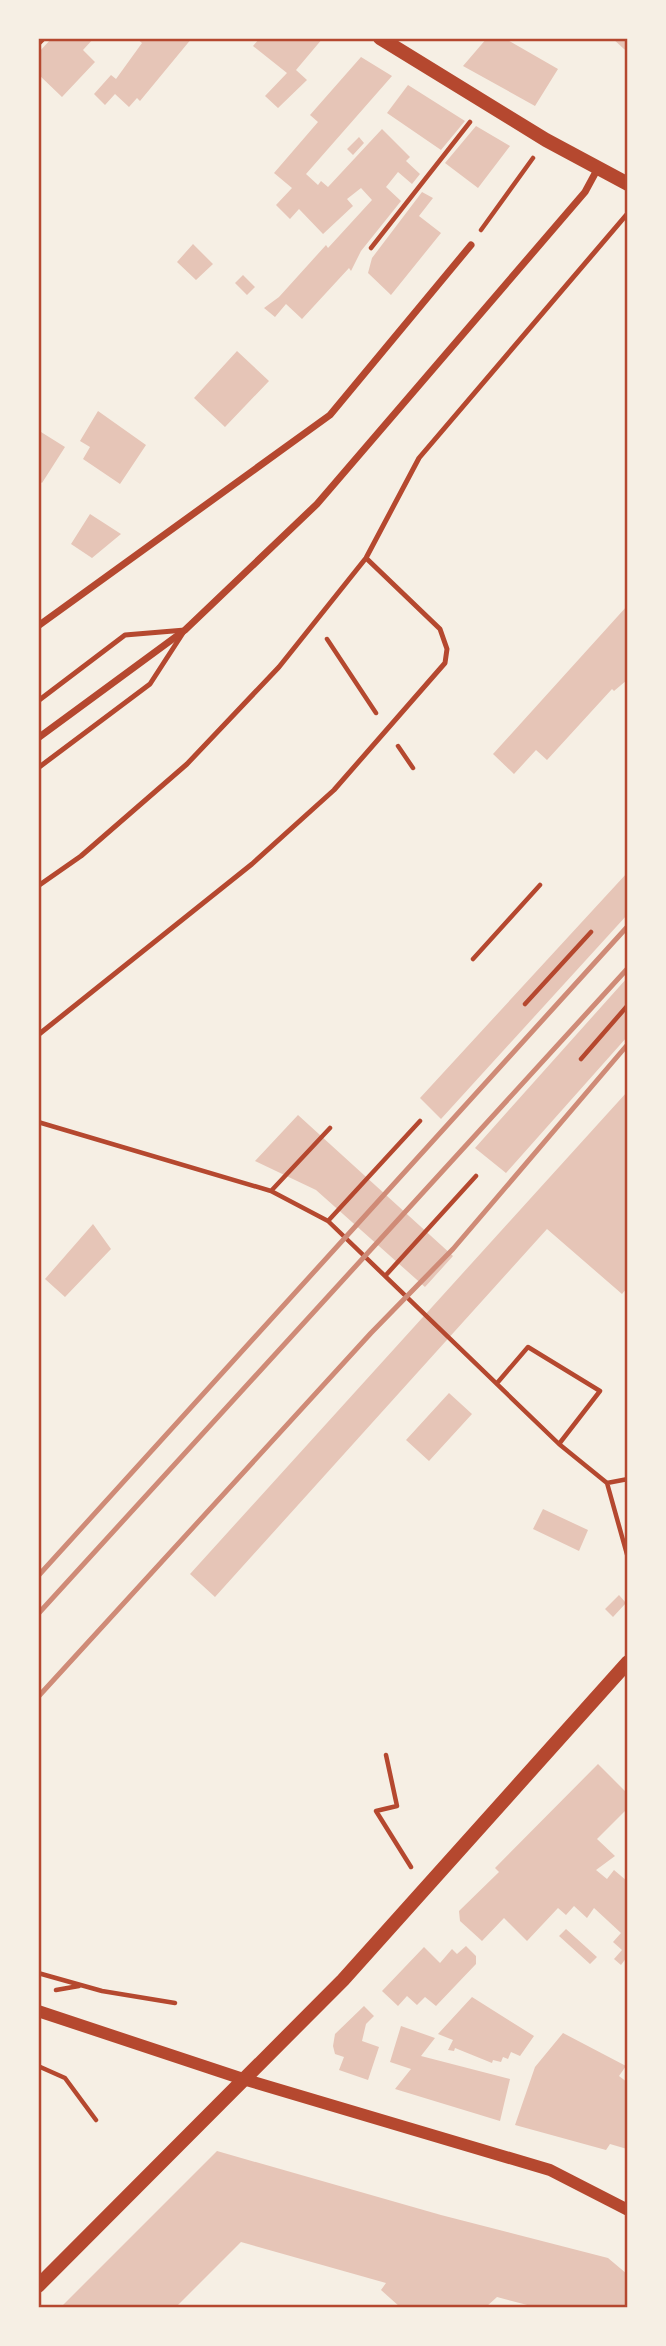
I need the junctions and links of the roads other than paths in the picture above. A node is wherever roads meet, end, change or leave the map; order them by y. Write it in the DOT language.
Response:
graph roads {
  1 [pos="44,38"];
  2 [pos="380,38"];
  3 [pos="38,44"];
  4 [pos="598,168"];
  5 [pos="628,184"];
  6 [pos="628,213"];
  7 [pos="471,246"];
  8 [pos="366,558"];
  9 [pos="38,626"];
  10 [pos="185,630"];
  11 [pos="38,701"];
  12 [pos="38,738"];
  13 [pos="38,768"];
  14 [pos="38,886"];
  15 [pos="38,1035"];
  16 [pos="628,1662"];
  17 [pos="38,2011"];
  18 [pos="243,2079"];
  19 [pos="628,2210"];
  20 [pos="38,2286"];
  1 -- 3 [label="lane"];
  2 -- 4 [label="main road"];
  4 -- 5 [label="main road"];
  4 -- 10 [label="street"];
  6 -- 8 [label="lane"];
  7 -- 9 [label="street"];
  8 -- 14 [label="lane"];
  8 -- 15 [label="lane"];
  10 -- 11 [label="lane"];
  10 -- 12 [label="street"];
  10 -- 13 [label="lane"];
  16 -- 18 [label="main road"];
  17 -- 18 [label="street"];
  18 -- 19 [label="street"];
  18 -- 20 [label="main road"];
}
